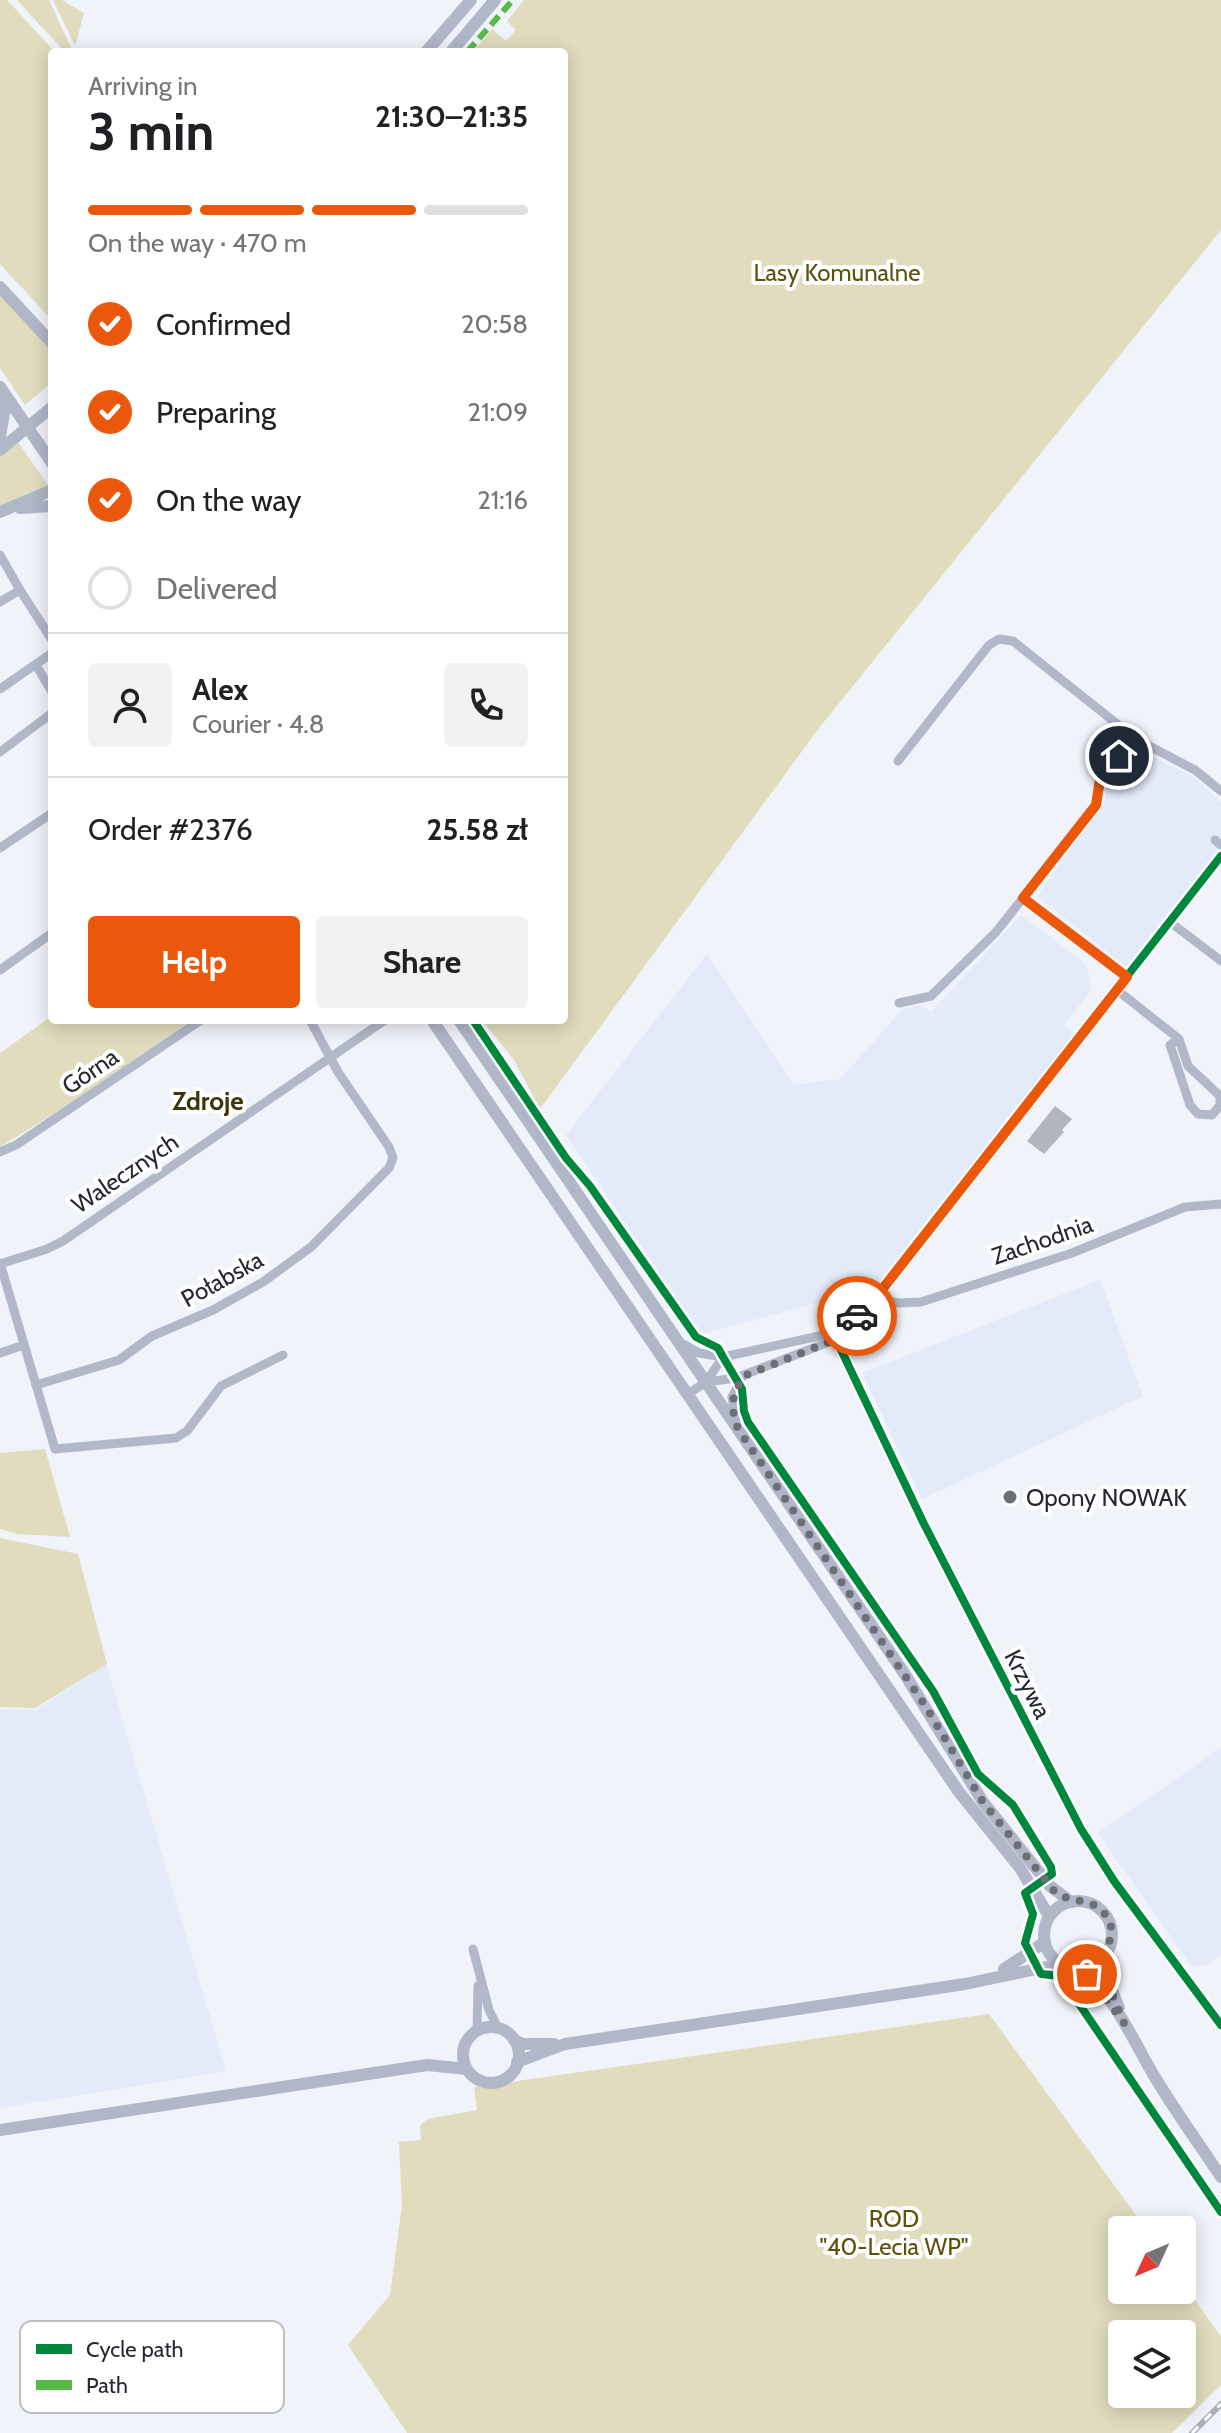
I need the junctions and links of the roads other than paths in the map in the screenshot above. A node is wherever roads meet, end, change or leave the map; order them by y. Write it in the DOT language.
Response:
graph roads {
  1 [pos="471,0"];
  2 [pos="495,0"];
  3 [pos="429,48"];
  4 [pos="454,48"];
  5 [pos="0,287"];
  6 [pos="48,338"];
  7 [pos="0,390"];
  8 [pos="48,410"];
  9 [pos="27,427"];
  10 [pos="0,437"];
  11 [pos="0,450"];
  12 [pos="48,457"];
  13 [pos="48,492"];
  14 [pos="48,506"];
  15 [pos="3,511"];
  16 [pos="0,555"];
  17 [pos="20,590"];
  18 [pos="0,602"];
  19 [pos="48,634"];
  20 [pos="48,656"];
  21 [pos="36,665"];
  22 [pos="48,685"];
  23 [pos="0,689"];
  24 [pos="48,716"];
  25 [pos="1136,739"];
  26 [pos="0,752"];
  27 [pos="898,761"];
  28 [pos="1221,791"];
  29 [pos="48,816"];
  30 [pos="0,848"];
  31 [pos="1221,856"];
  32 [pos="1023,898"];
  33 [pos="1170,922"];
  34 [pos="48,936"];
  35 [pos="1221,961"];
  36 [pos="0,970"];
  37 [pos="1127,977"];
  38 [pos="1117,990"];
  39 [pos="899,1003"];
  40 [pos="195,1024"];
  41 [pos="312,1024"];
  42 [pos="379,1024"];
  43 [pos="435,1024"];
  44 [pos="462,1024"];
  45 [pos="1179,1039"];
  46 [pos="478,1048"];
  47 [pos="332,1056"];
  48 [pos="460,1060"];
  49 [pos="0,1152"];
  50 [pos="1221,1204"];
  51 [pos="0,1264"];
  52 [pos="874,1299"];
  53 [pos="675,1336"];
  54 [pos="834,1336"];
  55 [pos="24,1345"];
  56 [pos="0,1353"];
  57 [pos="283,1355"];
  58 [pos="723,1357"];
  59 [pos="744,1376"];
  60 [pos="706,1382"];
  61 [pos="36,1385"];
  62 [pos="688,1394"];
  63 [pos="738,1429"];
  64 [pos="799,1519"];
  65 [pos="780,1530"];
  66 [pos="1071,1902"];
  67 [pos="1049,1916"];
  68 [pos="1045,1942"];
  69 [pos="473,1949"];
  70 [pos="1107,1954"];
  71 [pos="1060,1964"];
  72 [pos="1077,1969"];
  73 [pos="478,1974"];
  74 [pos="992,1976"];
  75 [pos="1124,2023"];
  76 [pos="1221,2025"];
  77 [pos="498,2028"];
  78 [pos="477,2030"];
  79 [pos="514,2040"];
  80 [pos="565,2044"];
  81 [pos="464,2049"];
  82 [pos="517,2062"];
  83 [pos="427,2065"];
  84 [pos="467,2069"];
  85 [pos="0,2130"];
  86 [pos="1221,2177"];
  1 -- 3 [label="main road"];
  2 -- 4 [label="main road"];
  5 -- 6 [label="main road"];
  7 -- 9 [label="main road"];
  7 -- 10 [label="main road"];
  8 -- 9 [label="main road"];
  9 -- 11 [label="main road"];
  9 -- 12 [label="main road"];
  13 -- 15 [label="main road"];
  14 -- 15 [label="main road"];
  16 -- 17 [label="street"];
  17 -- 18 [label="street"];
  17 -- 19 [label="street"];
  20 -- 21 [label="street"];
  21 -- 22 [label="street"];
  21 -- 23 [label="street"];
  24 -- 26 [label="street"];
  25 -- 27 [label="street"];
  25 -- 28 [label="street"];
  25 -- 32 [label="street"];
  29 -- 30 [label="street"];
  31 -- 33 [label="street"];
  32 -- 37 [label="street"];
  32 -- 39 [label="street"];
  33 -- 35 [label="street"];
  33 -- 37 [label="street"];
  34 -- 36 [label="street"];
  37 -- 38 [label="street"];
  38 -- 45 [label="street"];
  38 -- 52 [label="street"];
  40 -- 49 [label="street, Górna"];
  41 -- 47 [label="street"];
  42 -- 47 [label="street, Walecznych"];
  43 -- 48 [label="main road"];
  44 -- 46 [label="main road"];
  45 -- 45 [label="street"];
  46 -- 48 [label="main road"];
  46 -- 53 [label="main road"];
  47 -- 51 [label="street, Walecznych"];
  47 -- 61 [label="street, Połabska"];
  48 -- 62 [label="main road"];
  50 -- 52 [label="street, Zachodnia"];
  51 -- 55 [label="street"];
  52 -- 54 [label="street"];
  53 -- 58 [label="street"];
  53 -- 60 [label="main road"];
  54 -- 58 [label="street"];
  54 -- 59 [label="street"];
  54 -- 76 [label="street, Krzywa"];
  55 -- 56 [label="street"];
  55 -- 61 [label="street"];
  57 -- 61 [label="street"];
  58 -- 60 [label="street"];
  59 -- 60 [label="street"];
  59 -- 63 [label="street"];
  60 -- 62 [label="street"];
  60 -- 63 [label="main road"];
  62 -- 65 [label="main road"];
  63 -- 64 [label="main road"];
  64 -- 65 [label="main road"];
  64 -- 66 [label="main road"];
  65 -- 67 [label="main road"];
  66 -- 67 [label="main road"];
  66 -- 70 [label="main road"];
  67 -- 68 [label="main road"];
  68 -- 71 [label="main road"];
  68 -- 74 [label="main road"];
  69 -- 73 [label="street"];
  70 -- 72 [label="main road"];
  70 -- 75 [label="main road"];
  71 -- 72 [label="main road"];
  71 -- 74 [label="main road"];
  72 -- 75 [label="main road"];
  73 -- 77 [label="street"];
  73 -- 78 [label="street"];
  74 -- 80 [label="main road"];
  75 -- 86 [label="main road"];
  77 -- 78 [label="main road"];
  77 -- 79 [label="main road"];
  78 -- 81 [label="main road"];
  79 -- 80 [label="main road"];
  79 -- 82 [label="main road"];
  80 -- 82 [label="main road"];
  81 -- 83 [label="main road"];
  81 -- 84 [label="main road"];
  82 -- 84 [label="main road"];
  83 -- 84 [label="main road"];
  83 -- 85 [label="main road"];
}
